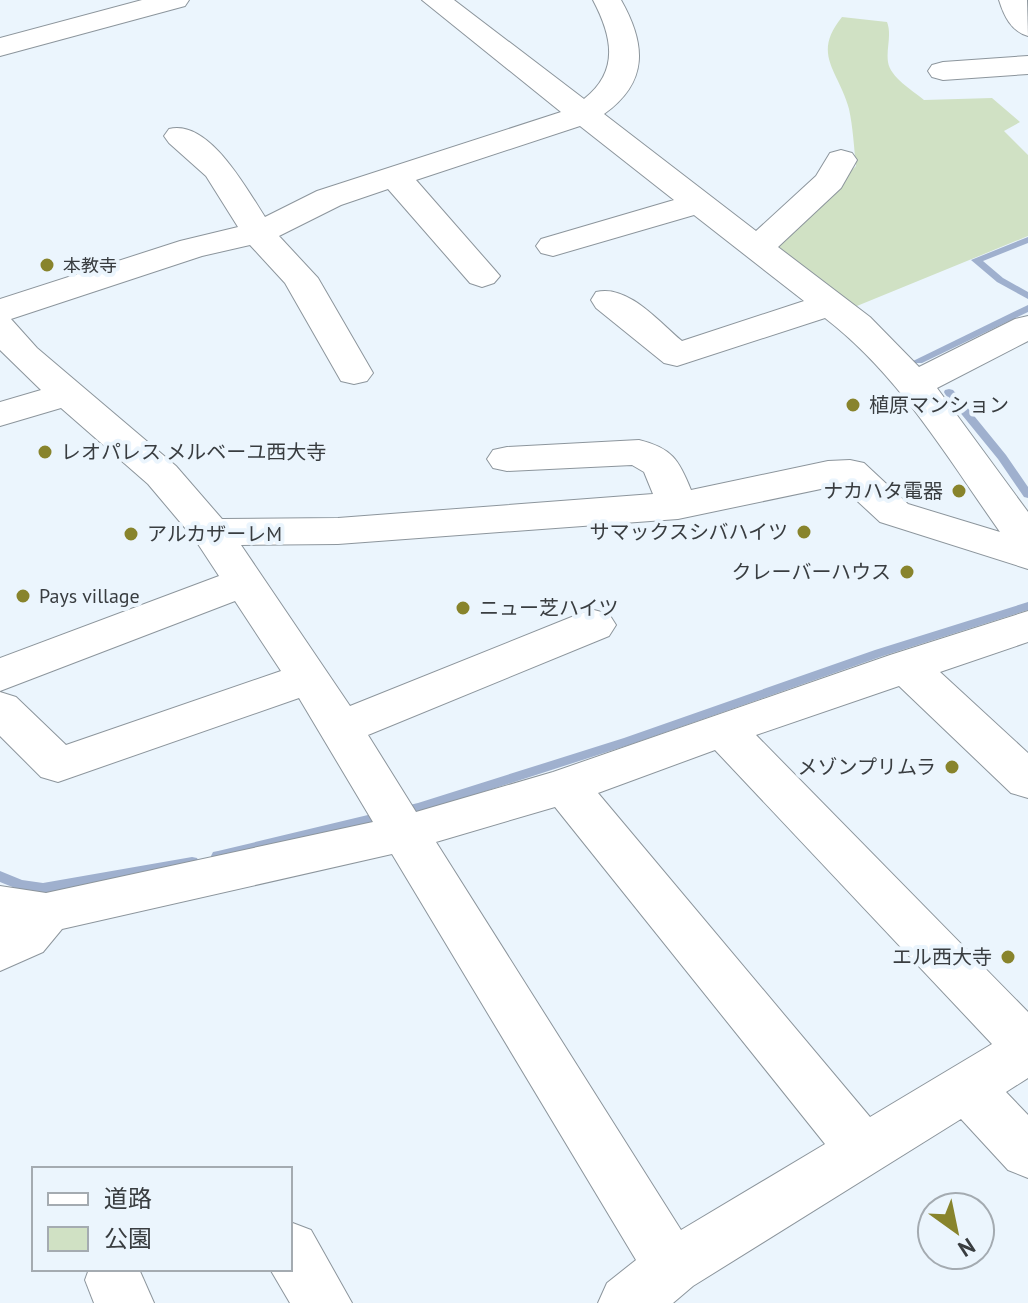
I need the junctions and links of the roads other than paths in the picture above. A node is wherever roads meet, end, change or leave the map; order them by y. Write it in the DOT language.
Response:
graph roads {
  1 [pos="175,0"];
  2 [pos="436,0"];
  3 [pos="607,0"];
  4 [pos="1013,0"];
  5 [pos="1028,27"];
  6 [pos="0,47"];
  7 [pos="1028,65"];
  8 [pos="943,71"];
  9 [pos="582,115"];
  10 [pos="180,136"];
  11 [pos="828,162"];
  12 [pos="395,177"];
  13 [pos="700,203"];
  14 [pos="258,233"];
  15 [pos="553,246"];
  16 [pos="758,248"];
  17 [pos="482,276"];
  18 [pos="609,300"];
  19 [pos="830,304"];
  20 [pos="0,311"];
  21 [pos="0,327"];
  22 [pos="1028,327"];
  23 [pos="354,373"];
  24 [pos="915,384"];
  25 [pos="67,394"];
  26 [pos="0,414"];
  27 [pos="507,459"];
  28 [pos="678,506"];
  29 [pos="211,532"];
  30 [pos="1028,541"];
  31 [pos="1028,555"];
  32 [pos="246,581"];
  33 [pos="594,625"];
  34 [pos="1028,626"];
  35 [pos="906,666"];
  36 [pos="0,675"];
  37 [pos="309,678"];
  38 [pos="0,708"];
  39 [pos="340,728"];
  40 [pos="723,729"];
  41 [pos="1028,781"];
  42 [pos="565,786"];
  43 [pos="393,813"];
  44 [pos="23,910"];
  45 [pos="0,950"];
  46 [pos="1028,1049"];
  47 [pos="967,1088"];
  48 [pos="864,1151"];
  49 [pos="1028,1153"];
  50 [pos="292,1252"];
  51 [pos="672,1267"];
  52 [pos="322,1303"];
  53 [pos="628,1303"];
  1 -- 6 [label="street"];
  2 -- 9 [label="street"];
  3 -- 9 [label="street"];
  4 -- 5 [label="street"];
  7 -- 8 [label="street"];
  9 -- 12 [label="street"];
  9 -- 13 [label="street"];
  10 -- 14 [label="street"];
  11 -- 16 [label="street"];
  12 -- 14 [label="street"];
  12 -- 17 [label="street"];
  13 -- 15 [label="street"];
  13 -- 16 [label="street"];
  14 -- 20 [label="street"];
  14 -- 23 [label="street"];
  16 -- 19 [label="street"];
  18 -- 19 [label="street"];
  19 -- 24 [label="street"];
  21 -- 25 [label="street"];
  22 -- 24 [label="street"];
  24 -- 30 [label="street"];
  25 -- 26 [label="street"];
  25 -- 29 [label="street"];
  27 -- 28 [label="street"];
  28 -- 29 [label="street"];
  28 -- 31 [label="street"];
  29 -- 32 [label="street"];
  32 -- 36 [label="street"];
  32 -- 37 [label="street"];
  33 -- 39 [label="street"];
  34 -- 35 [label="street"];
  35 -- 40 [label="street"];
  35 -- 41 [label="street"];
  37 -- 38 [label="street"];
  37 -- 39 [label="street"];
  39 -- 43 [label="street"];
  40 -- 42 [label="street"];
  40 -- 46 [label="street"];
  42 -- 43 [label="street"];
  42 -- 48 [label="street"];
  43 -- 44 [label="street"];
  43 -- 51 [label="street"];
  44 -- 45 [label="street"];
  46 -- 47 [label="street"];
  47 -- 48 [label="street"];
  47 -- 49 [label="street"];
  48 -- 51 [label="street"];
  50 -- 52 [label="street"];
  51 -- 53 [label="street"];
}
